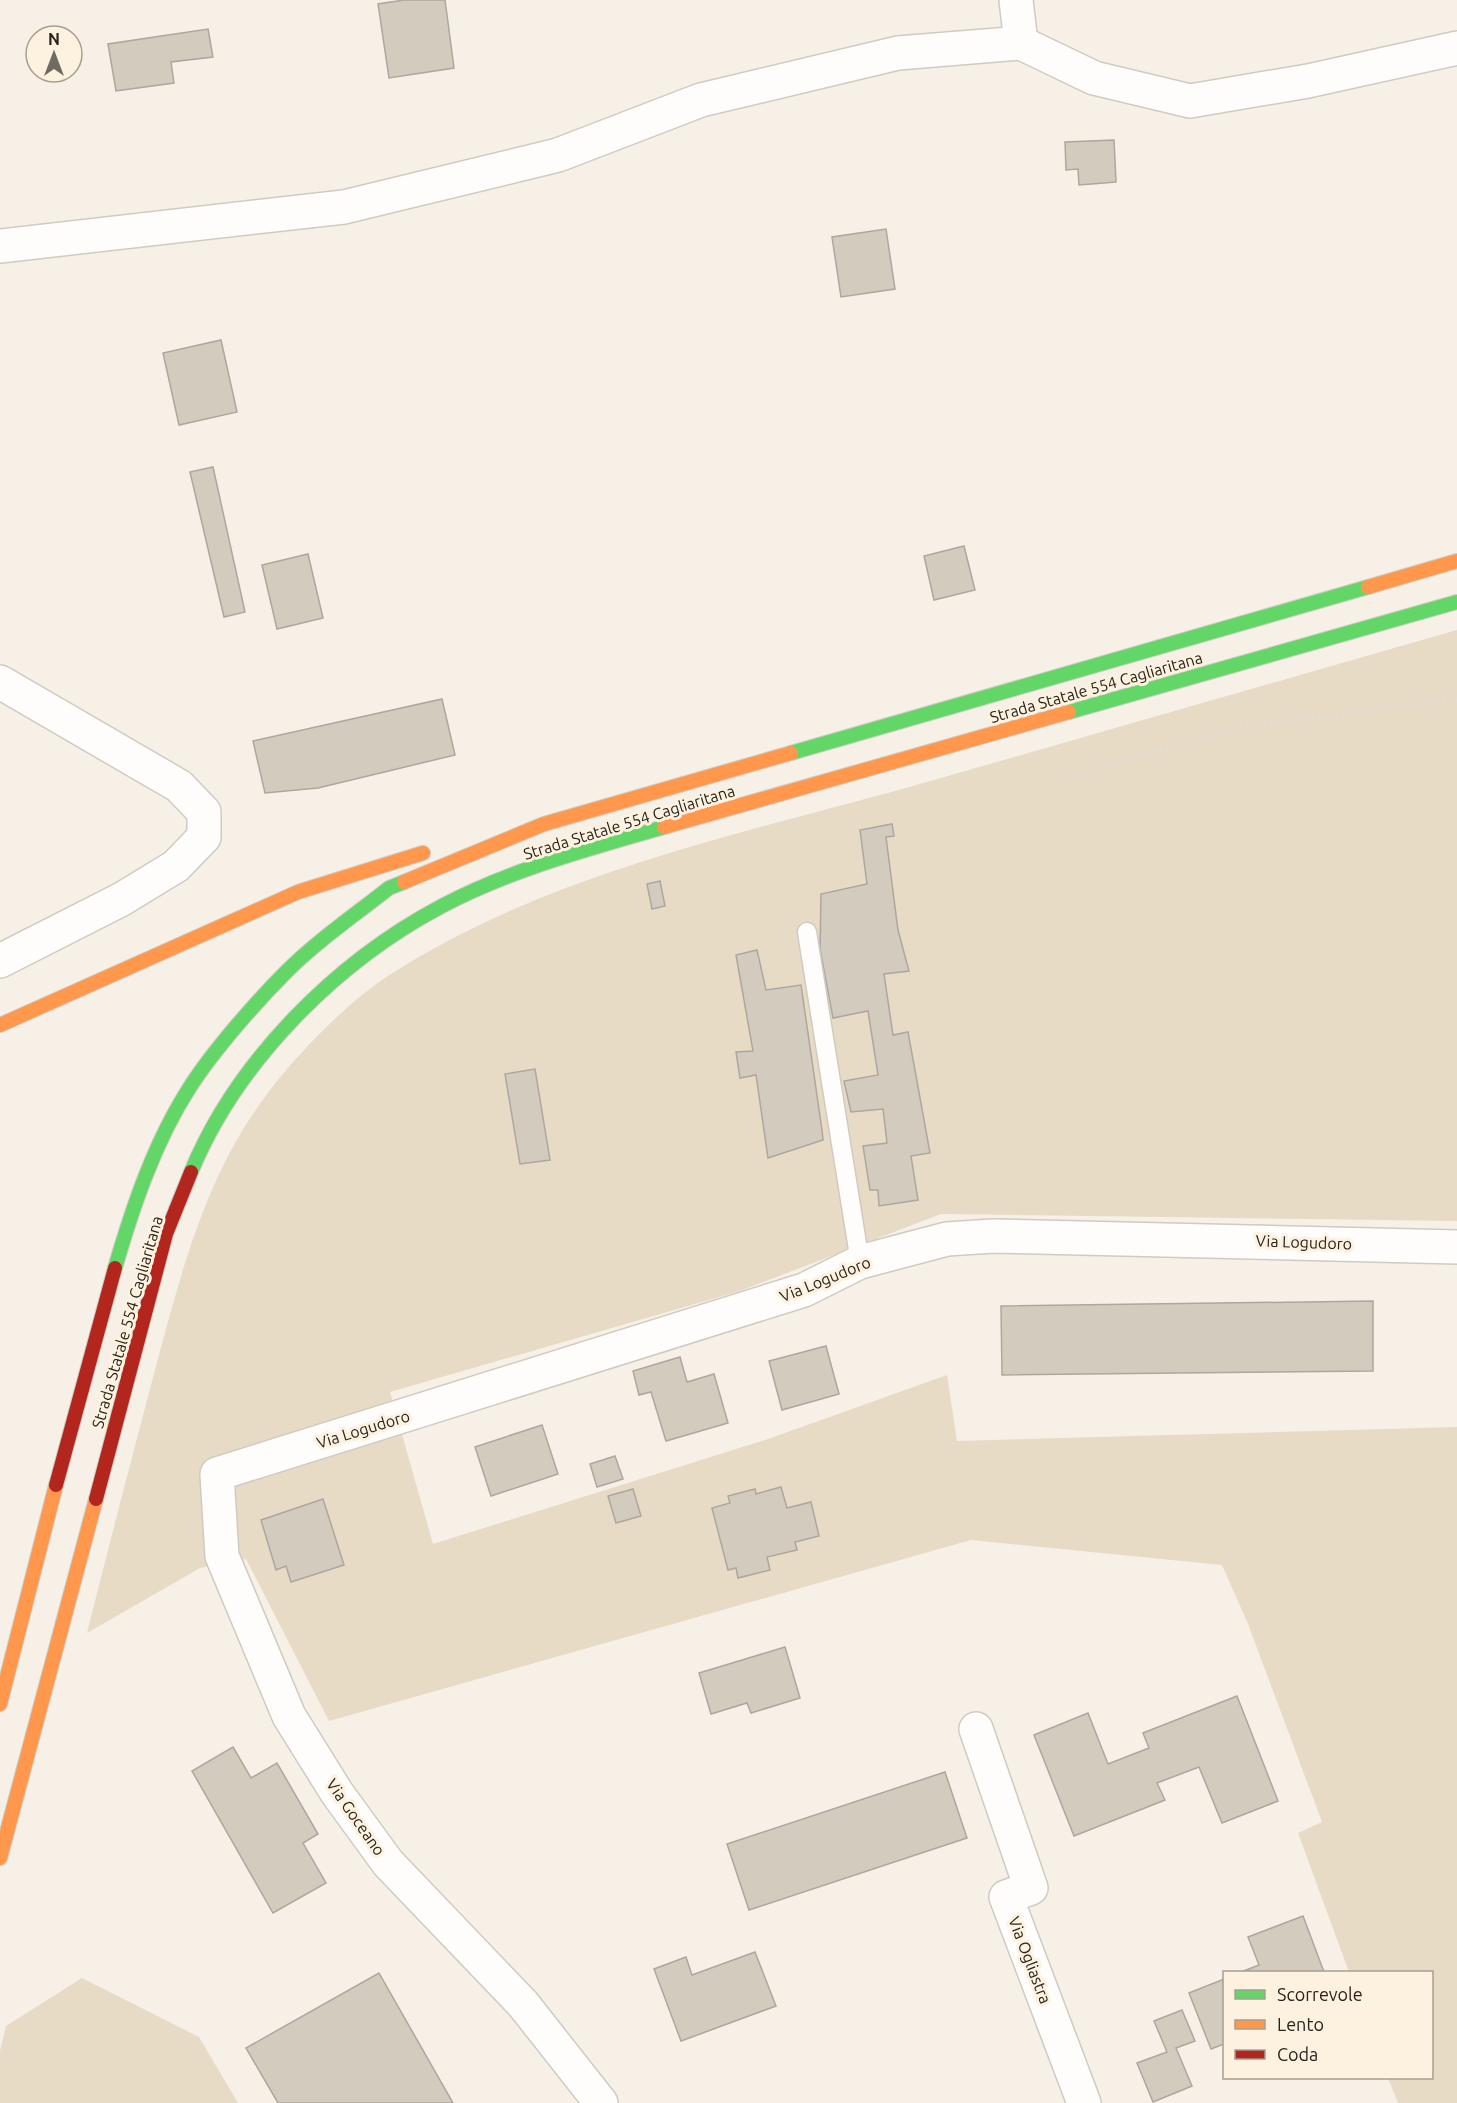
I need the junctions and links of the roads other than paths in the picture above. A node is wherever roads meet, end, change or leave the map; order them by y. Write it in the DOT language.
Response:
graph roads {
  1 [pos="1016,0"];
  2 [pos="1021,43"];
  3 [pos="1457,48"];
  4 [pos="0,246"];
  5 [pos="1457,561"];
  6 [pos="1457,602"];
  7 [pos="0,682"];
  8 [pos="544,824"];
  9 [pos="462,842"];
  10 [pos="439,848"];
  11 [pos="807,932"];
  12 [pos="0,961"];
  13 [pos="0,1025"];
  14 [pos="1457,1247"];
  15 [pos="860,1262"];
  16 [pos="217,1474"];
  17 [pos="0,1704"];
  18 [pos="976,1729"];
  19 [pos="0,1858"];
  20 [pos="601,2103"];
  21 [pos="1084,2103"];
  1 -- 2 [label="street"];
  2 -- 3 [label="street"];
  2 -- 4 [label="street"];
  5 -- 8 [label="highway, Strada Statale 554 Cagliaritana"];
  6 -- 19 [label="highway, Strada Statale 554 Cagliaritana"];
  7 -- 12 [label="street"];
  8 -- 9 [label="highway"];
  8 -- 17 [label="highway, Strada Statale 554 Cagliaritana"];
  10 -- 13 [label="highway"];
  11 -- 15 [label="lane"];
  14 -- 15 [label="street, Via Logudoro"];
  15 -- 16 [label="street, Via Logudoro"];
  16 -- 20 [label="street, Via Goceano"];
  18 -- 21 [label="street, Via Ogliastra"];
}
